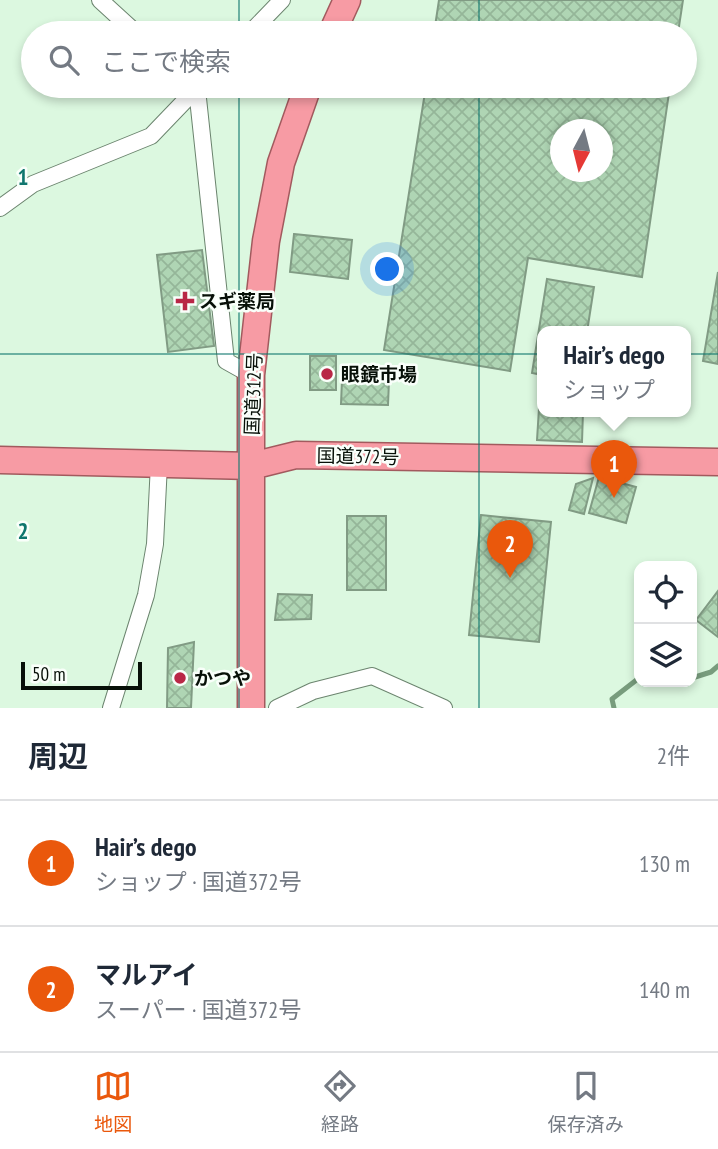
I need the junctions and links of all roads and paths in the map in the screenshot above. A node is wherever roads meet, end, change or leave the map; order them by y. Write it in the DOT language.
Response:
graph roads {
  1 [pos="100,0"];
  2 [pos="282,0"];
  3 [pos="347,0"];
  4 [pos="123,21"];
  5 [pos="262,21"];
  6 [pos="337,21"];
  7 [pos="186,98"];
  8 [pos="197,98"];
  9 [pos="304,98"];
  10 [pos="0,208"];
  11 [pos="251,375"];
  12 [pos="0,460"];
  13 [pos="718,462"];
  14 [pos="159,464"];
  15 [pos="252,466"];
  16 [pos="111,708"];
  17 [pos="251,708"];
  18 [pos="277,708"];
  19 [pos="444,708"];
  1 -- 4 [label="street"];
  2 -- 5 [label="street"];
  3 -- 6 [label="highway"];
  7 -- 10 [label="street"];
  8 -- 11 [label="street"];
  9 -- 11 [label="highway, 国道312号"];
  11 -- 15 [label="highway, 国道312号"];
  12 -- 14 [label="highway, 国道372号"];
  13 -- 15 [label="highway, 国道372号"];
  14 -- 15 [label="highway, 国道372号"];
  14 -- 16 [label="street"];
  15 -- 17 [label="highway, 国道312号"];
  18 -- 19 [label="street"];
}
